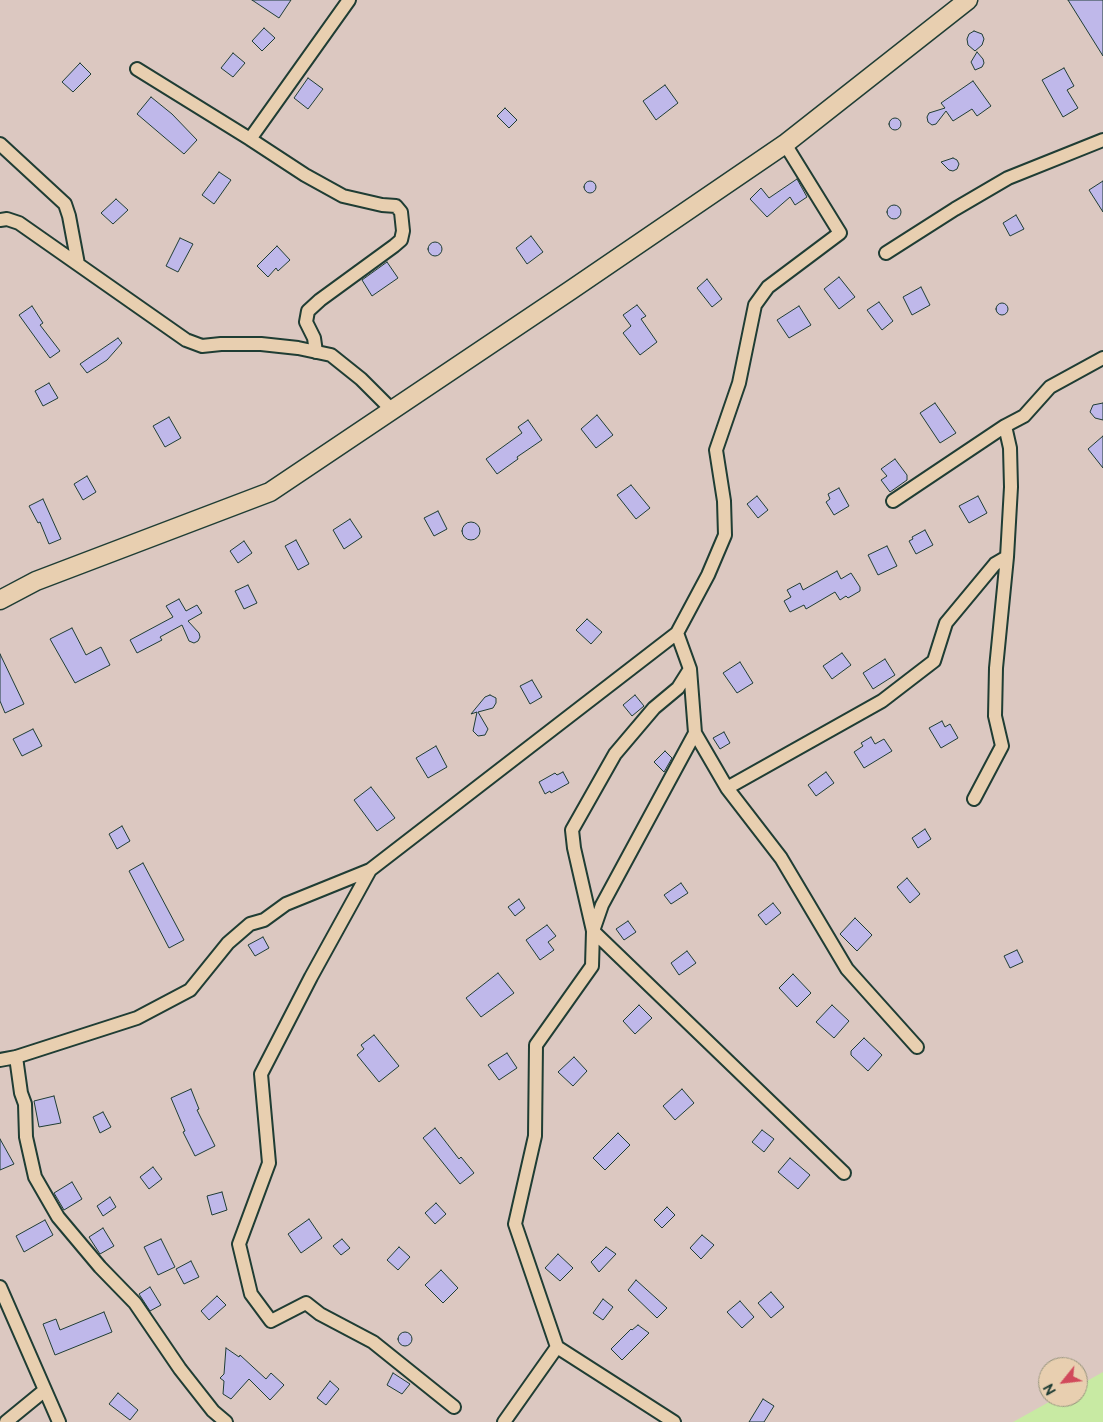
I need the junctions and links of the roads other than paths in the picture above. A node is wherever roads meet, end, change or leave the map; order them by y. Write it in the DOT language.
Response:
graph roads {
  1 [pos="349,0"];
  2 [pos="968,0"];
  3 [pos="137,69"];
  4 [pos="250,138"];
  5 [pos="1103,140"];
  6 [pos="0,144"];
  7 [pos="785,144"];
  8 [pos="0,220"];
  9 [pos="886,253"];
  10 [pos="78,264"];
  11 [pos="316,352"];
  12 [pos="1103,358"];
  13 [pos="392,410"];
  14 [pos="1005,426"];
  15 [pos="893,501"];
  16 [pos="1007,556"];
  17 [pos="0,600"];
  18 [pos="677,634"];
  19 [pos="690,669"];
  20 [pos="695,734"];
  21 [pos="727,788"];
  22 [pos="974,799"];
  23 [pos="370,870"];
  24 [pos="593,931"];
  25 [pos="918,1047"];
  26 [pos="16,1057"];
  27 [pos="0,1060"];
  28 [pos="844,1173"];
  29 [pos="0,1287"];
  30 [pos="557,1347"];
  31 [pos="45,1390"];
  32 [pos="454,1407"];
  33 [pos="6,1422"];
  34 [pos="59,1422"];
  35 [pos="226,1422"];
  36 [pos="504,1422"];
  37 [pos="674,1422"];
  1 -- 4 [label="street"];
  2 -- 7 [label="main road"];
  3 -- 4 [label="street"];
  4 -- 11 [label="street"];
  5 -- 9 [label="street"];
  6 -- 10 [label="street"];
  7 -- 13 [label="main road"];
  7 -- 18 [label="street"];
  8 -- 10 [label="street"];
  10 -- 11 [label="street"];
  11 -- 13 [label="street"];
  12 -- 14 [label="street"];
  13 -- 17 [label="main road"];
  14 -- 15 [label="street"];
  14 -- 16 [label="street"];
  16 -- 21 [label="street"];
  16 -- 22 [label="street"];
  18 -- 19 [label="street"];
  18 -- 23 [label="street"];
  19 -- 20 [label="street"];
  19 -- 24 [label="street"];
  20 -- 21 [label="street"];
  20 -- 24 [label="street"];
  21 -- 25 [label="street"];
  23 -- 26 [label="street"];
  23 -- 32 [label="street"];
  24 -- 28 [label="street"];
  24 -- 30 [label="street"];
  26 -- 27 [label="street"];
  26 -- 35 [label="street"];
  29 -- 31 [label="street"];
  30 -- 36 [label="street"];
  30 -- 37 [label="street"];
  31 -- 33 [label="street"];
  31 -- 34 [label="street"];
}
